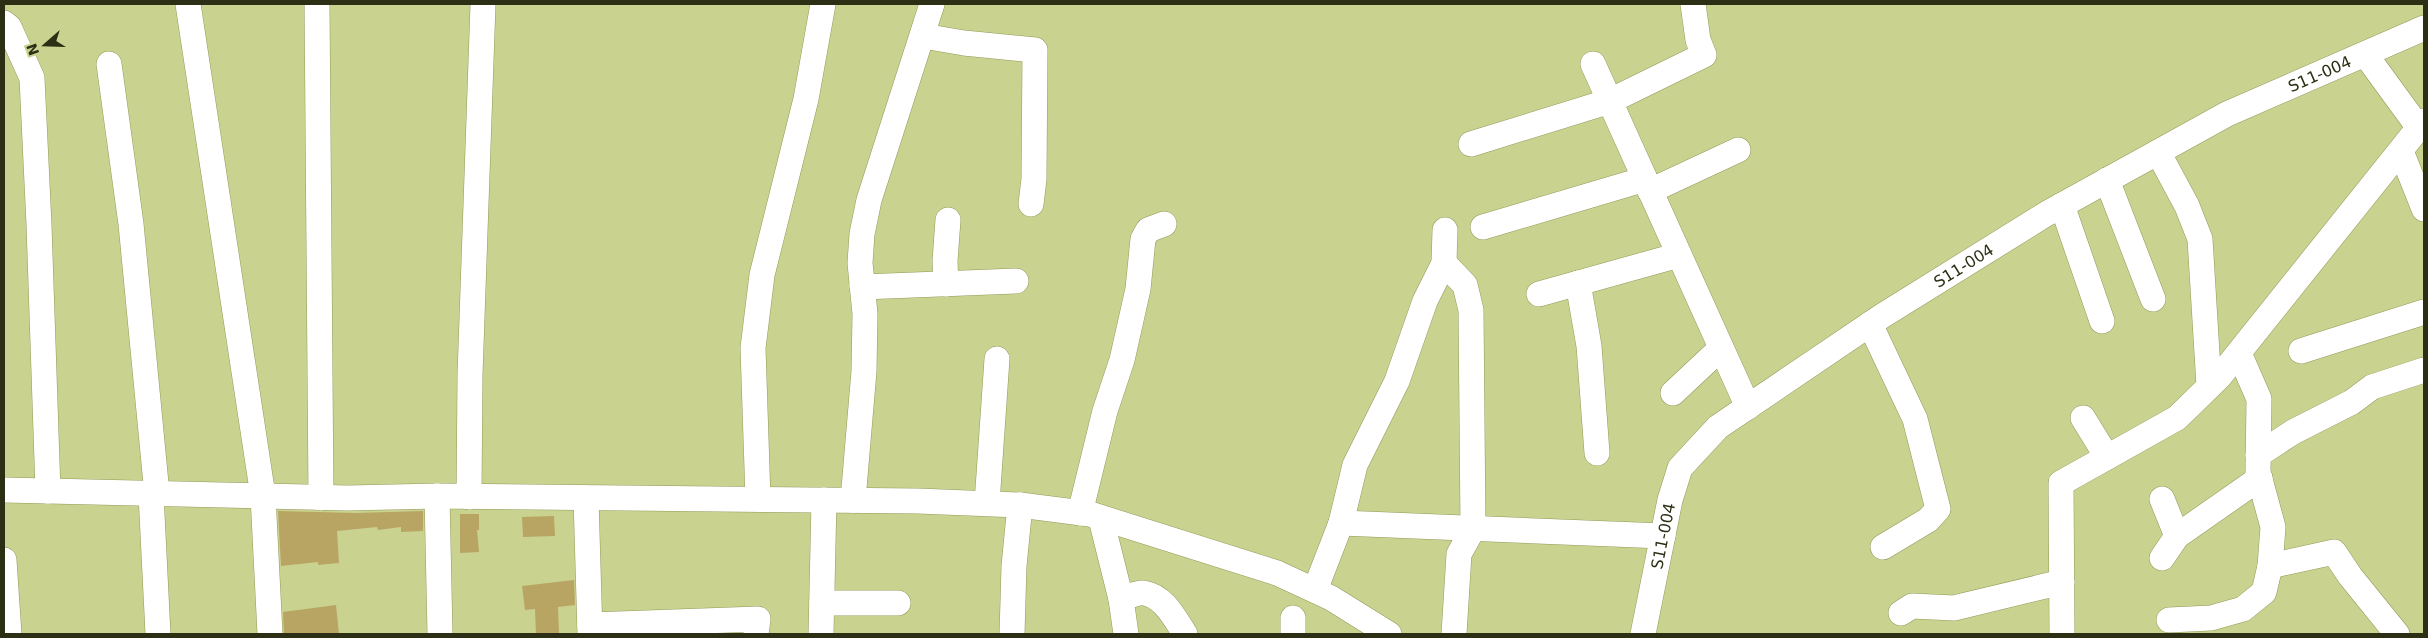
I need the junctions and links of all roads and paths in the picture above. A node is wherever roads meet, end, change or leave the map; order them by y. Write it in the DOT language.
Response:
graph roads {
  1 [pos="188,4"];
  2 [pos="317,4"];
  3 [pos="483,4"];
  4 [pos="823,4"];
  5 [pos="932,4"];
  6 [pos="1693,4"];
  7 [pos="4,23"];
  8 [pos="2424,28"];
  9 [pos="923,36"];
  10 [pos="2365,54"];
  11 [pos="109,64"];
  12 [pos="1593,64"];
  13 [pos="1610,101"];
  14 [pos="2422,125"];
  15 [pos="1471,144"];
  16 [pos="1738,150"];
  17 [pos="2401,151"];
  18 [pos="2158,152"];
  19 [pos="2107,180"];
  20 [pos="1648,185"];
  21 [pos="1031,204"];
  22 [pos="2062,205"];
  23 [pos="2424,209"];
  24 [pos="948,220"];
  25 [pos="1164,224"];
  26 [pos="1483,227"];
  27 [pos="1445,230"];
  28 [pos="1679,255"];
  29 [pos="1444,263"];
  30 [pos="1016,281"];
  31 [pos="1578,283"];
  32 [pos="946,284"];
  33 [pos="862,287"];
  34 [pos="1539,294"];
  35 [pos="2153,299"];
  36 [pos="2424,312"];
  37 [pos="2102,321"];
  38 [pos="1870,324"];
  39 [pos="1721,348"];
  40 [pos="2301,351"];
  41 [pos="2239,353"];
  42 [pos="997,359"];
  43 [pos="2424,370"];
  44 [pos="2209,386"];
  45 [pos="1673,393"];
  46 [pos="1748,407"];
  47 [pos="2082,418"];
  48 [pos="1597,453"];
  49 [pos="2107,457"];
  50 [pos="2259,466"];
  51 [pos="4,490"];
  52 [pos="48,491"];
  53 [pos="154,494"];
  54 [pos="263,496"];
  55 [pos="437,496"];
  56 [pos="469,496"];
  57 [pos="321,498"];
  58 [pos="586,498"];
  59 [pos="2162,499"];
  60 [pos="758,500"];
  61 [pos="824,500"];
  62 [pos="853,500"];
  63 [pos="987,504"];
  64 [pos="1020,505"];
  65 [pos="1091,516"];
  66 [pos="1341,523"];
  67 [pos="1473,529"];
  68 [pos="1663,536"];
  69 [pos="2177,536"];
  70 [pos="1883,548"];
  71 [pos="2162,558"];
  72 [pos="4,560"];
  73 [pos="2270,566"];
  74 [pos="2062,582"];
  75 [pos="1315,590"];
  76 [pos="1121,599"];
  77 [pos="822,603"];
  78 [pos="898,603"];
  79 [pos="1901,613"];
  80 [pos="2169,620"];
  81 [pos="590,629"];
  82 [pos="9,634"];
  83 [pos="158,634"];
  84 [pos="270,634"];
  85 [pos="440,634"];
  86 [pos="756,634"];
  87 [pos="821,634"];
  88 [pos="1012,634"];
  89 [pos="1126,634"];
  90 [pos="1185,634"];
  91 [pos="1389,634"];
  92 [pos="1454,634"];
  93 [pos="1643,634"];
  94 [pos="2062,634"];
  95 [pos="2397,634"];
  1 -- 54 [label="street"];
  2 -- 57 [label="street"];
  3 -- 56 [label="street"];
  4 -- 60 [label="street"];
  5 -- 9 [label="street"];
  6 -- 13 [label="street"];
  7 -- 52 [label="street"];
  8 -- 10 [label="street, S11-004"];
  9 -- 21 [label="street"];
  9 -- 33 [label="street"];
  10 -- 14 [label="street"];
  10 -- 18 [label="street, S11-004"];
  11 -- 53 [label="street"];
  12 -- 13 [label="street"];
  13 -- 15 [label="street"];
  13 -- 20 [label="street"];
  14 -- 17 [label="street"];
  16 -- 20 [label="street"];
  17 -- 23 [label="street"];
  17 -- 41 [label="street"];
  18 -- 19 [label="street, S11-004"];
  18 -- 44 [label="street"];
  19 -- 22 [label="street, S11-004"];
  19 -- 35 [label="street"];
  20 -- 26 [label="street"];
  20 -- 28 [label="street"];
  22 -- 37 [label="street"];
  22 -- 38 [label="street, S11-004"];
  24 -- 32 [label="street"];
  25 -- 65 [label="street"];
  27 -- 29 [label="street"];
  28 -- 31 [label="street"];
  28 -- 39 [label="street"];
  29 -- 66 [label="street"];
  29 -- 67 [label="street"];
  30 -- 32 [label="street"];
  31 -- 34 [label="street"];
  31 -- 48 [label="street"];
  32 -- 33 [label="street"];
  33 -- 62 [label="street"];
  36 -- 40 [label="street"];
  38 -- 46 [label="street, S11-004"];
  38 -- 70 [label="street"];
  39 -- 45 [label="street"];
  39 -- 46 [label="street"];
  41 -- 44 [label="street"];
  41 -- 50 [label="street"];
  42 -- 63 [label="street"];
  43 -- 50 [label="street"];
  44 -- 49 [label="street"];
  46 -- 68 [label="street, S11-004"];
  47 -- 49 [label="street"];
  49 -- 74 [label="street"];
  50 -- 69 [label="street"];
  50 -- 73 [label="street"];
  51 -- 52 [label="street"];
  52 -- 53 [label="street"];
  53 -- 54 [label="street"];
  53 -- 83 [label="street"];
  54 -- 57 [label="street"];
  54 -- 84 [label="street"];
  55 -- 56 [label="street"];
  55 -- 57 [label="street"];
  55 -- 85 [label="street"];
  56 -- 58 [label="street"];
  58 -- 60 [label="street"];
  58 -- 81 [label="street"];
  59 -- 69 [label="street"];
  60 -- 61 [label="street"];
  61 -- 62 [label="street"];
  61 -- 77 [label="street"];
  62 -- 63 [label="street"];
  63 -- 64 [label="street"];
  64 -- 65 [label="street"];
  64 -- 88 [label="street"];
  65 -- 75 [label="street"];
  65 -- 76 [label="street"];
  66 -- 67 [label="street"];
  66 -- 75 [label="street"];
  67 -- 68 [label="street"];
  67 -- 92 [label="street"];
  68 -- 93 [label="street, S11-004"];
  69 -- 71 [label="street"];
  72 -- 82 [label="street"];
  73 -- 80 [label="street"];
  73 -- 95 [label="street"];
  74 -- 79 [label="street"];
  74 -- 94 [label="street"];
  75 -- 91 [label="street"];
  76 -- 89 [label="street"];
  76 -- 90 [label="street"];
  77 -- 78 [label="street"];
  77 -- 87 [label="street"];
  81 -- 86 [label="street"];
}
